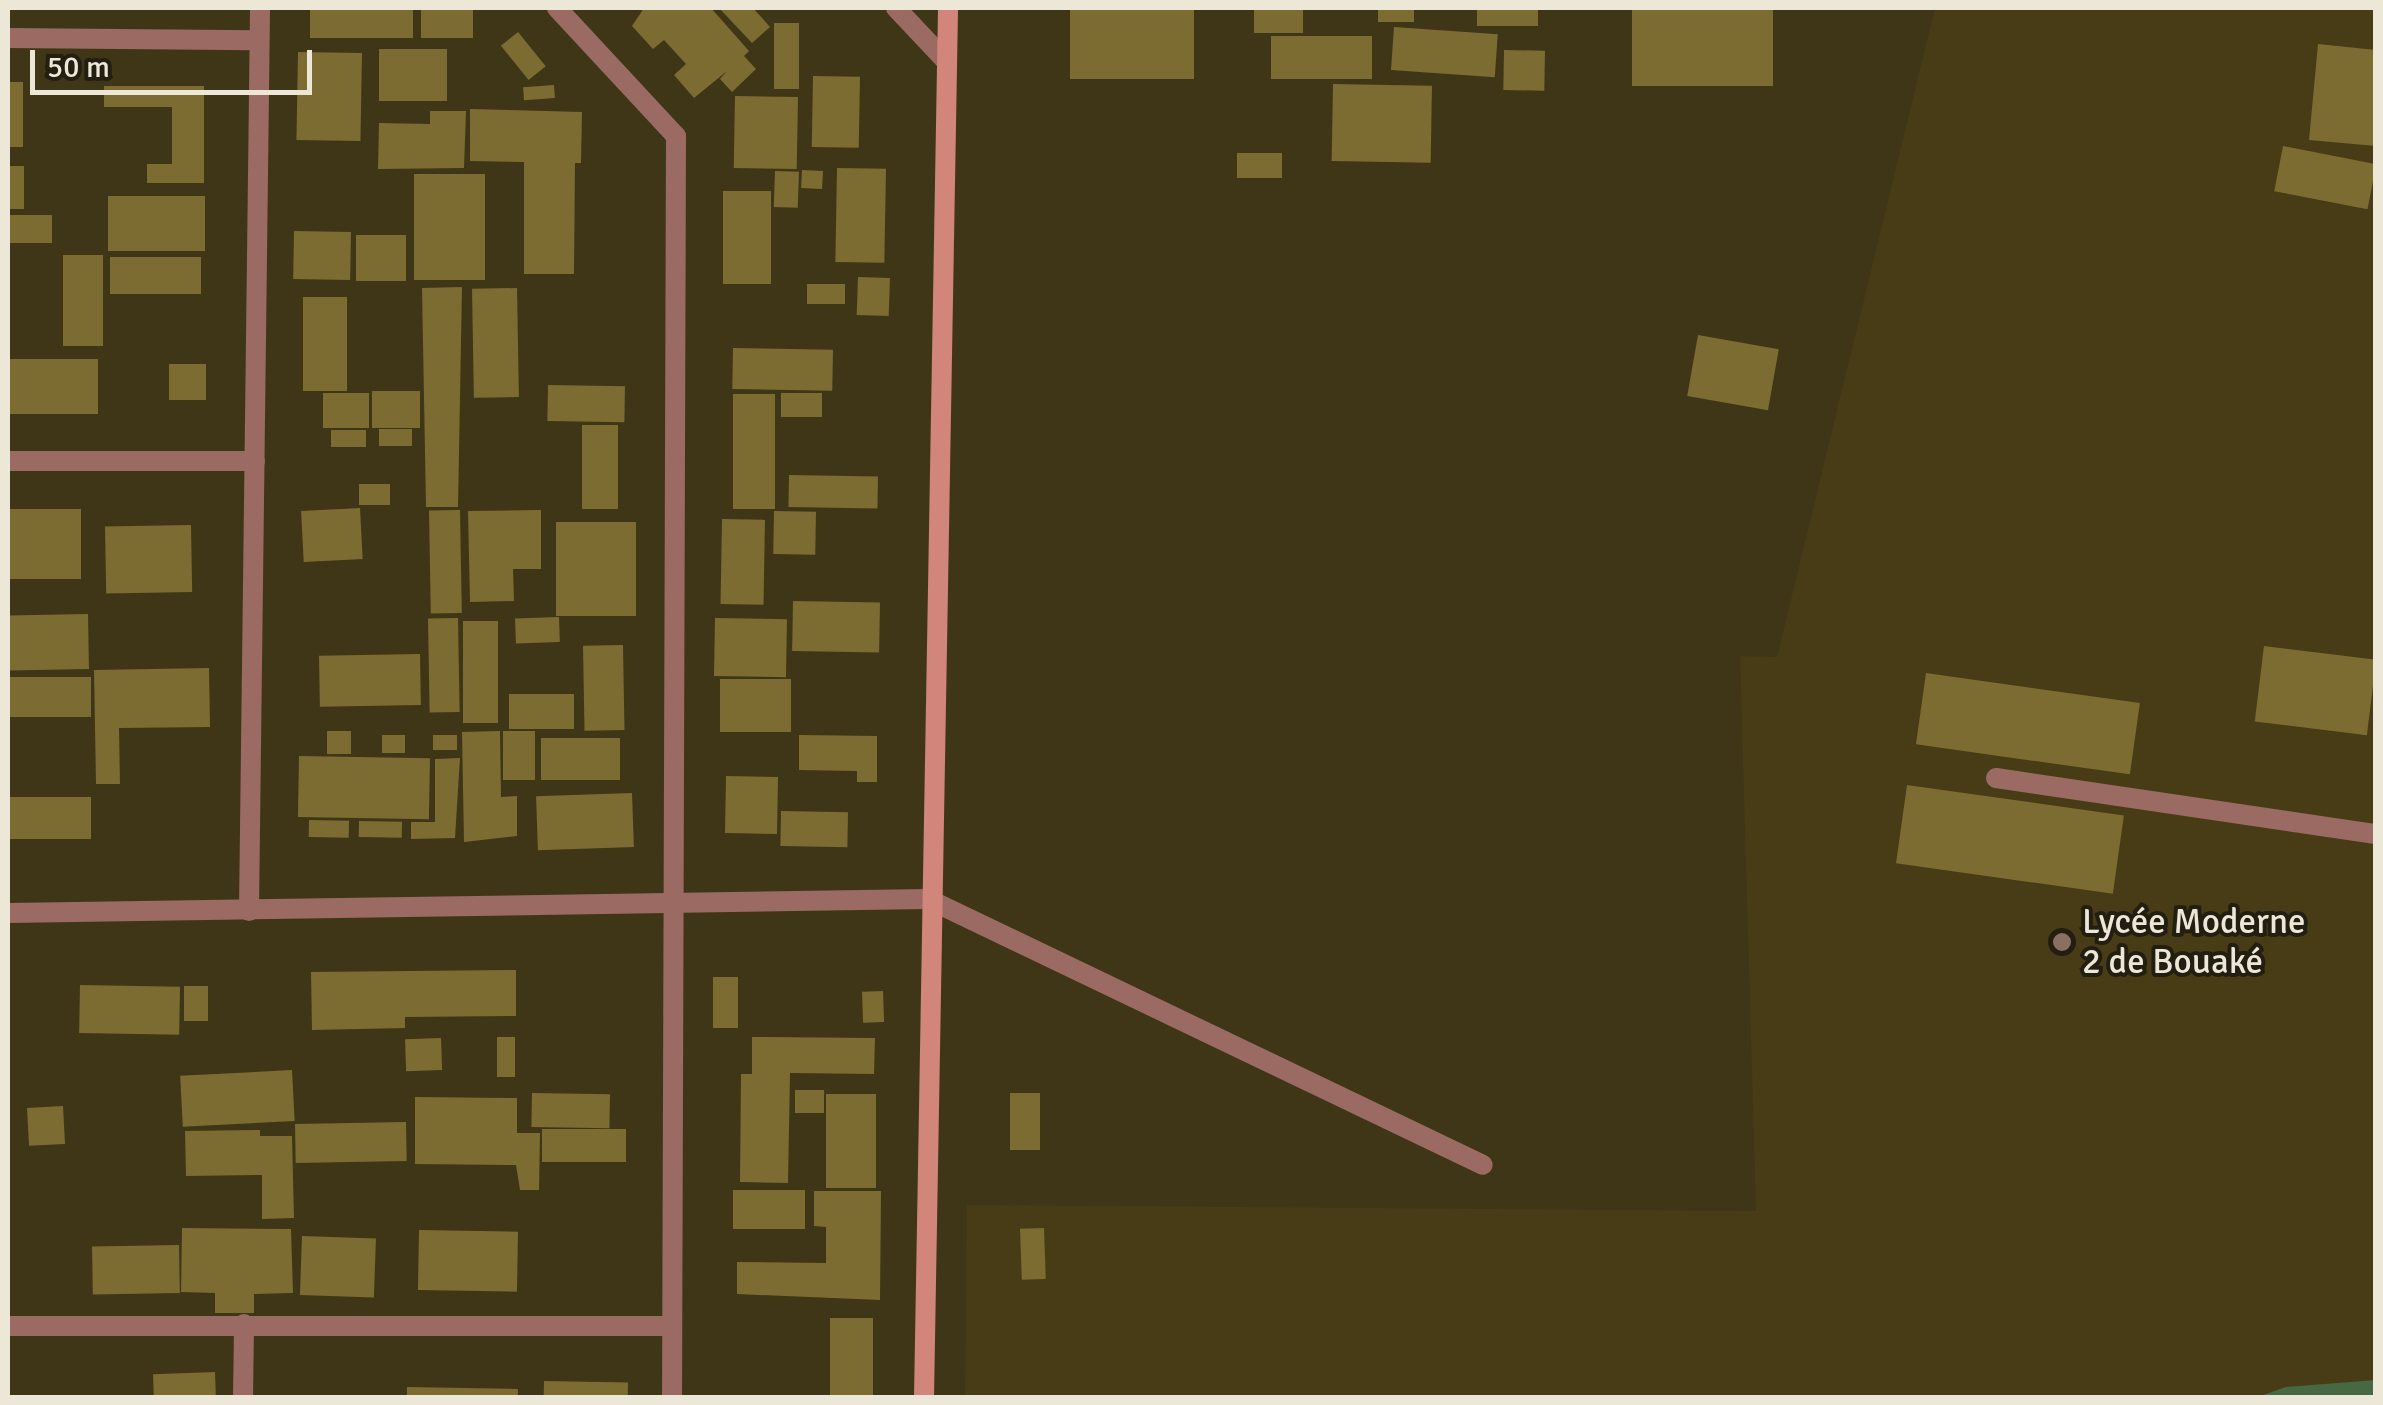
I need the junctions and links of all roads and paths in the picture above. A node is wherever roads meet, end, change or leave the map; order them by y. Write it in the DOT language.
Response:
graph roads {
  1 [pos="260,8"];
  2 [pos="557,8"];
  3 [pos="896,8"];
  4 [pos="948,8"];
  5 [pos="8,38"];
  6 [pos="259,40"];
  7 [pos="948,62"];
  8 [pos="8,461"];
  9 [pos="255,461"];
  10 [pos="1996,778"];
  11 [pos="2376,834"];
  12 [pos="928,899"];
  13 [pos="677,900"];
  14 [pos="249,911"];
  15 [pos="8,913"];
  16 [pos="1483,1165"];
  17 [pos="244,1324"];
  18 [pos="8,1326"];
  19 [pos="672,1326"];
  20 [pos="243,1398"];
  21 [pos="672,1398"];
  22 [pos="924,1398"];
  1 -- 6 [label="street"];
  2 -- 13 [label="street"];
  3 -- 7 [label="street"];
  4 -- 7 [label="street"];
  5 -- 6 [label="street"];
  6 -- 9 [label="street"];
  7 -- 12 [label="street"];
  8 -- 9 [label="street"];
  9 -- 14 [label="street"];
  10 -- 11 [label="street"];
  12 -- 13 [label="street"];
  12 -- 16 [label="street"];
  12 -- 22 [label="street"];
  13 -- 14 [label="street"];
  13 -- 19 [label="street"];
  14 -- 15 [label="street"];
  17 -- 18 [label="street"];
  17 -- 19 [label="street"];
  17 -- 20 [label="street"];
  19 -- 21 [label="street"];
}
